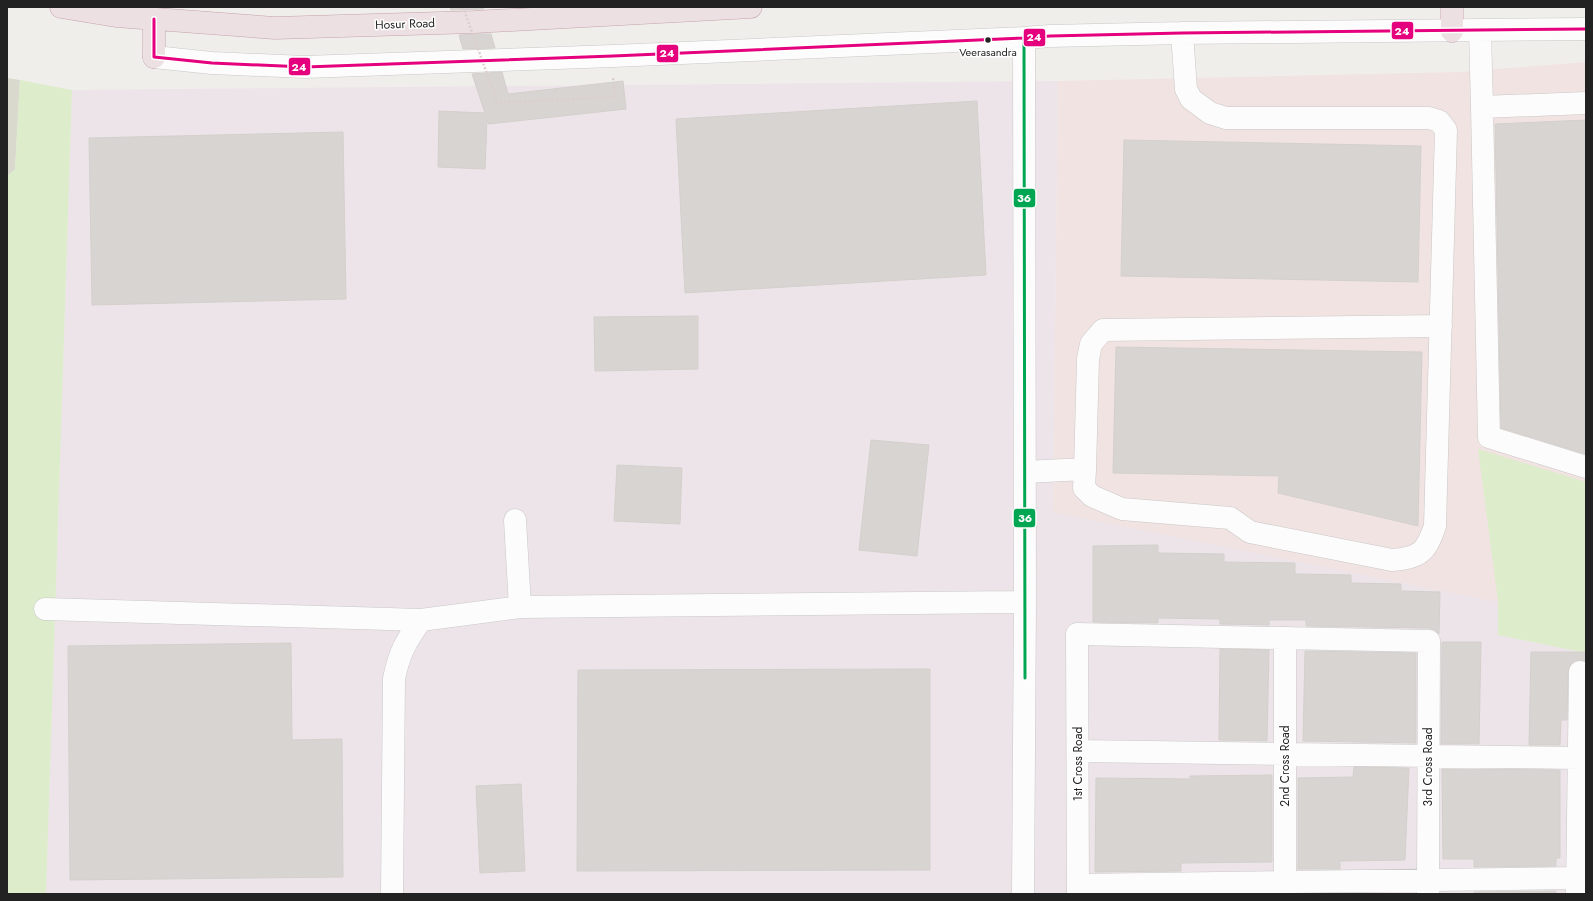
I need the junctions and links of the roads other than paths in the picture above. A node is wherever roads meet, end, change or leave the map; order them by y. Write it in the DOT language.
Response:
graph roads {
  1 [pos="60,7"];
  2 [pos="751,7"];
  3 [pos="1452,7"];
  4 [pos="154,19"];
  5 [pos="1480,30"];
  6 [pos="1586,30"];
  7 [pos="1452,31"];
  8 [pos="1182,33"];
  9 [pos="1024,38"];
  10 [pos="154,57"];
  11 [pos="1586,103"];
  12 [pos="1482,107"];
  13 [pos="1441,326"];
  14 [pos="1586,467"];
  15 [pos="1085,469"];
  16 [pos="1025,472"];
  17 [pos="515,520"];
  18 [pos="1026,602"];
  19 [pos="520,608"];
  20 [pos="45,609"];
  21 [pos="421,620"];
  22 [pos="1285,638"];
  23 [pos="1580,672"];
  24 [pos="1583,726"];
  25 [pos="1078,752"];
  26 [pos="1285,754"];
  27 [pos="1428,756"];
  28 [pos="1579,758"];
  29 [pos="1582,793"];
  30 [pos="1579,872"];
  31 [pos="1428,887"];
  32 [pos="1285,888"];
  33 [pos="1078,889"];
  34 [pos="392,894"];
  35 [pos="1023,894"];
  1 -- 4 [label="highway, Hosur Road"];
  2 -- 4 [label="highway, Hosur Road"];
  3 -- 7 [label="highway"];
  4 -- 10 [label="highway"];
  5 -- 6 [label="street"];
  5 -- 7 [label="street"];
  5 -- 12 [label="street"];
  7 -- 8 [label="street"];
  8 -- 9 [label="street"];
  8 -- 13 [label="street"];
  9 -- 10 [label="street"];
  9 -- 16 [label="street"];
  11 -- 12 [label="street"];
  12 -- 14 [label="street"];
  13 -- 15 [label="street"];
  13 -- 15 [label="street"];
  15 -- 16 [label="street"];
  16 -- 18 [label="street"];
  17 -- 19 [label="street"];
  18 -- 19 [label="street"];
  18 -- 35 [label="street"];
  19 -- 21 [label="street"];
  20 -- 21 [label="street"];
  21 -- 34 [label="street"];
  22 -- 25 [label="street, 1st Cross Road"];
  22 -- 26 [label="street, 2nd Cross Road"];
  22 -- 27 [label="street, 3rd Cross Road"];
  23 -- 24 [label="street"];
  24 -- 28 [label="street"];
  25 -- 26 [label="street"];
  25 -- 33 [label="street, 1st Cross Road"];
  26 -- 27 [label="street"];
  26 -- 32 [label="street, 2nd Cross Road"];
  27 -- 28 [label="street"];
  27 -- 31 [label="street, 3rd Cross Road"];
  28 -- 29 [label="street"];
  29 -- 30 [label="street"];
  30 -- 31 [label="street"];
  31 -- 32 [label="street"];
  32 -- 33 [label="street"];
}
